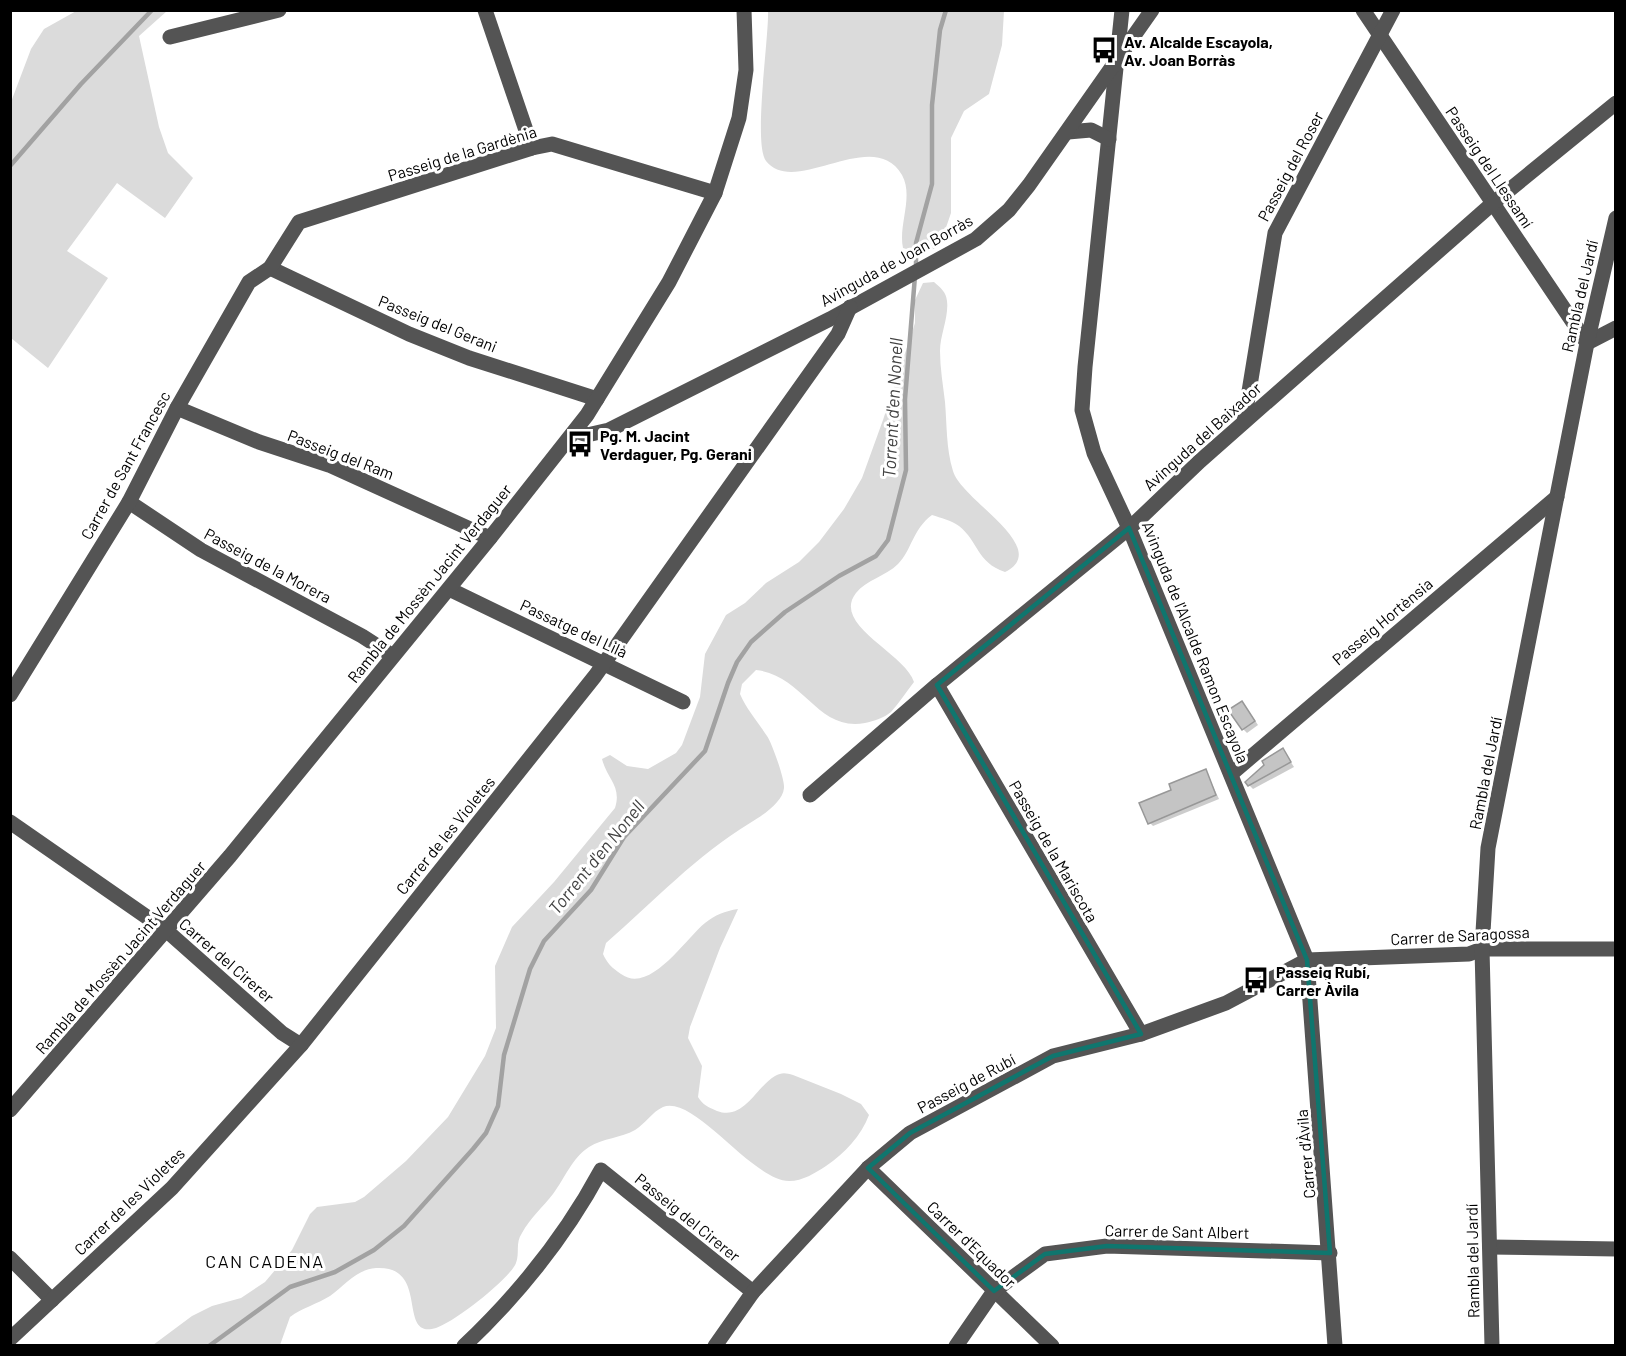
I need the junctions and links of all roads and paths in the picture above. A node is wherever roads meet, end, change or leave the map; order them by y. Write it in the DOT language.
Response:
graph roads {
  1 [pos="279,10"];
  2 [pos="485,10"];
  3 [pos="744,10"];
  4 [pos="1122,10"];
  5 [pos="1130,10"];
  6 [pos="1363,10"];
  7 [pos="1394,10"];
  8 [pos="1150,13"];
  9 [pos="1380,35"];
  10 [pos="170,37"];
  11 [pos="1118,61"];
  12 [pos="1616,103"];
  13 [pos="1068,132"];
  14 [pos="1108,139"];
  15 [pos="532,148"];
  16 [pos="715,194"];
  17 [pos="1492,204"];
  18 [pos="1616,218"];
  19 [pos="270,268"];
  20 [pos="850,307"];
  21 [pos="1616,328"];
  22 [pos="1587,343"];
  23 [pos="597,399"];
  24 [pos="177,408"];
  25 [pos="1244,422"];
  26 [pos="576,431"];
  27 [pos="1557,496"];
  28 [pos="129,502"];
  29 [pos="1129,528"];
  30 [pos="490,538"];
  31 [pos="449,589"];
  32 [pos="393,656"];
  33 [pos="605,663"];
  34 [pos="937,685"];
  35 [pos="10,695"];
  36 [pos="683,702"];
  37 [pos="1231,774"];
  38 [pos="810,795"];
  39 [pos="10,822"];
  40 [pos="167,931"];
  41 [pos="1482,949"];
  42 [pos="1616,949"];
  43 [pos="1307,960"];
  44 [pos="1141,1034"];
  45 [pos="301,1045"];
  46 [pos="10,1110"];
  47 [pos="868,1168"];
  48 [pos="1490,1247"];
  49 [pos="1616,1249"];
  50 [pos="1330,1253"];
  51 [pos="10,1258"];
  52 [pos="994,1291"];
  53 [pos="753,1292"];
  54 [pos="52,1300"];
  55 [pos="10,1339"];
  56 [pos="464,1346"];
  57 [pos="715,1346"];
  58 [pos="956,1346"];
  59 [pos="1052,1346"];
  60 [pos="1335,1346"];
  61 [pos="1492,1346"];
  1 -- 10 [label="street"];
  2 -- 15 [label="street"];
  3 -- 16 [label="street, Rambla de Mossèn Jacint Verdaguer"];
  4 -- 11 [label="street, Avinguda de l'Alcalde Ramon Escayola"];
  5 -- 8 [label="street"];
  6 -- 9 [label="street, Passeig del Llessamí"];
  7 -- 9 [label="street, Passeig del Roser"];
  8 -- 11 [label="street, Avinguda de Joan Borràs"];
  9 -- 17 [label="street, Passeig del Llessamí"];
  9 -- 25 [label="street, Passeig del Roser"];
  11 -- 13 [label="street, Avinguda de Joan Borràs"];
  11 -- 14 [label="street, Avinguda de l'Alcalde Ramon Escayola"];
  12 -- 17 [label="street, Avinguda del Baixador"];
  13 -- 14 [label="street"];
  13 -- 20 [label="street, Avinguda de Joan Borràs"];
  14 -- 29 [label="street, Avinguda de l'Alcalde Ramon Escayola"];
  15 -- 16 [label="street, Passeig de la Gardènia"];
  15 -- 19 [label="street, Passeig de la Gardènia"];
  16 -- 23 [label="street, Rambla de Mossèn Jacint Verdaguer"];
  17 -- 22 [label="street, Passeig del Llessamí"];
  17 -- 25 [label="street, Avinguda del Baixador"];
  18 -- 22 [label="street, Rambla del Jardí"];
  19 -- 23 [label="street, Passeig del Gerani"];
  19 -- 24 [label="street, Carrer de Sant Francesc"];
  20 -- 26 [label="street, Avinguda de Joan Borràs"];
  20 -- 33 [label="street, Carrer de les Violetes"];
  21 -- 22 [label="street"];
  22 -- 27 [label="street, Rambla del Jardí"];
  23 -- 26 [label="street, Rambla de Mossèn Jacint Verdaguer"];
  24 -- 28 [label="street, Carrer de Sant Francesc"];
  24 -- 30 [label="street, Passeig del Ram"];
  25 -- 29 [label="street, Avinguda del Baixador"];
  26 -- 30 [label="street, Rambla de Mossèn Jacint Verdaguer"];
  27 -- 37 [label="street, Passeig Hortènsia"];
  27 -- 41 [label="street, Rambla del Jardí"];
  28 -- 32 [label="street, Passeig de la Morera"];
  28 -- 35 [label="street, Carrer de Sant Francesc"];
  29 -- 34 [label="street, Avinguda del Baixador"];
  29 -- 37 [label="street, Avinguda de l'Alcalde Ramon Escayola"];
  30 -- 31 [label="street, Rambla de Mossèn Jacint Verdaguer"];
  31 -- 32 [label="street, Rambla de Mossèn Jacint Verdaguer"];
  31 -- 33 [label="street, Passatge del Lilà"];
  32 -- 40 [label="street, Rambla de Mossèn Jacint Verdaguer"];
  33 -- 36 [label="street, Passatge del Lilà"];
  33 -- 45 [label="street, Carrer de les Violetes"];
  34 -- 38 [label="street, Avinguda del Baixador"];
  34 -- 44 [label="street, Passeig de la Mariscota"];
  37 -- 43 [label="street, Avinguda de l'Alcalde Ramon Escayola"];
  39 -- 40 [label="street, Carrer del Cirerer"];
  40 -- 45 [label="street, Carrer del Cirerer"];
  40 -- 46 [label="street, Rambla de Mossèn Jacint Verdaguer"];
  41 -- 42 [label="street, Carrer de Saragossa"];
  41 -- 43 [label="street, Carrer de Saragossa"];
  41 -- 48 [label="street, Rambla del Jardí"];
  43 -- 44 [label="street, Passeig de Rubí"];
  43 -- 50 [label="street, Carrer d'Àvila"];
  44 -- 47 [label="street, Passeig de Rubí"];
  45 -- 54 [label="street, Carrer de les Violetes"];
  47 -- 52 [label="street, Carrer d'Equador"];
  47 -- 53 [label="street, Passeig de Rubí"];
  48 -- 49 [label="street"];
  48 -- 61 [label="street, Rambla del Jardí"];
  50 -- 52 [label="street, Carrer de Sant Albert"];
  50 -- 60 [label="street, Carrer d'Àvila"];
  51 -- 54 [label="street"];
  52 -- 58 [label="street, Carrer de Sant Albert"];
  52 -- 59 [label="street, Carrer d'Equador"];
  53 -- 56 [label="street, Passeig del Cirerer"];
  53 -- 57 [label="street, Passeig de Rubí"];
  54 -- 55 [label="street, Carrer de les Violetes"];
}
